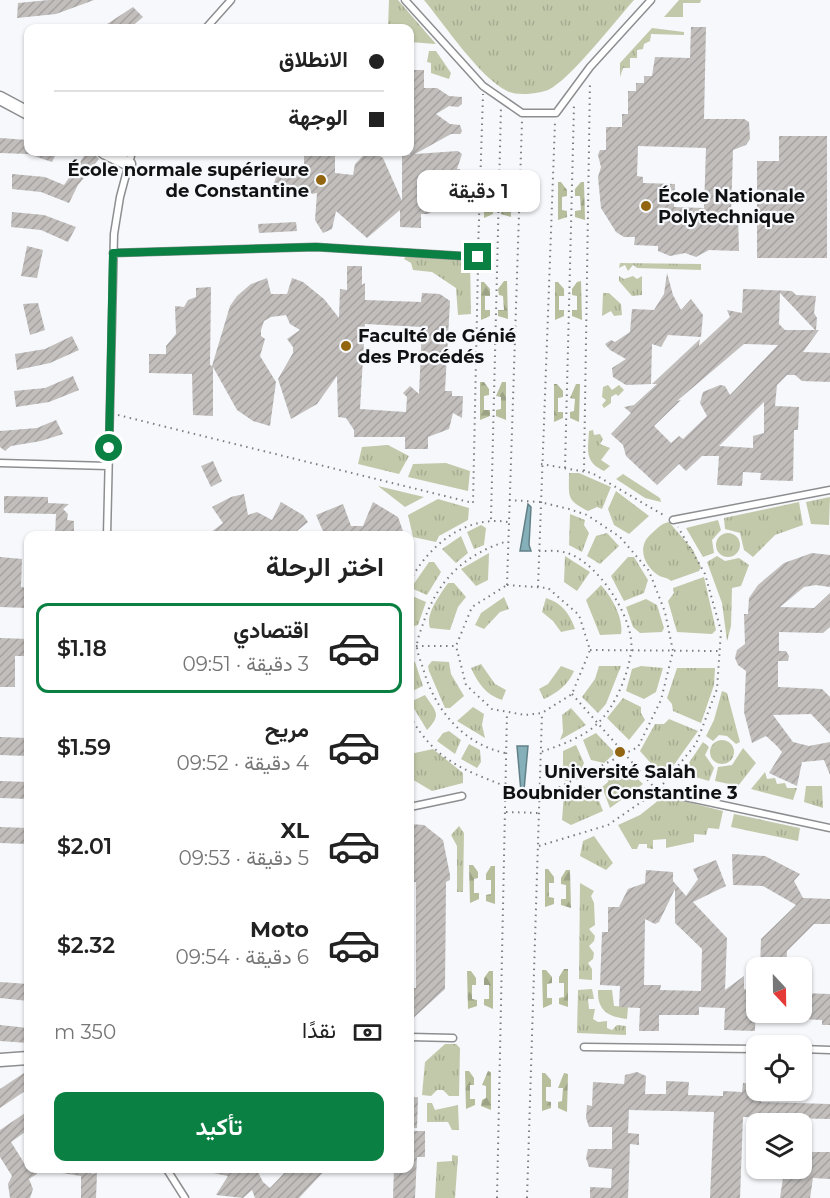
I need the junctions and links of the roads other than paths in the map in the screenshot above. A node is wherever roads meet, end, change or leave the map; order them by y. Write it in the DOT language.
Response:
graph roads {
  1 [pos="231,0"];
  2 [pos="405,0"];
  3 [pos="651,0"];
  4 [pos="210,24"];
  5 [pos="0,98"];
  6 [pos="24,111"];
  7 [pos="112,156"];
  8 [pos="131,156"];
  9 [pos="129,164"];
  10 [pos="113,253"];
  11 [pos="478,257"];
  12 [pos="0,463"];
  13 [pos="108,466"];
  14 [pos="830,490"];
  15 [pos="673,520"];
  16 [pos="107,531"];
  17 [pos="657,791"];
  18 [pos="462,796"];
  19 [pos="414,806"];
  20 [pos="830,828"];
  21 [pos="414,1037"];
  22 [pos="453,1038"];
  23 [pos="584,1047"];
  24 [pos="746,1049"];
  25 [pos="812,1049"];
  26 [pos="830,1050"];
  27 [pos="24,1058"];
  28 [pos="0,1060"];
  29 [pos="169,1173"];
  30 [pos="185,1198"];
  1 -- 4 [label="lane"];
  2 -- 3 [label="lane"];
  5 -- 6 [label="street"];
  7 -- 9 [label="street"];
  8 -- 9 [label="lane"];
  9 -- 10 [label="lane"];
  10 -- 11 [label="lane"];
  10 -- 13 [label="lane"];
  12 -- 13 [label="lane"];
  13 -- 16 [label="lane"];
  14 -- 15 [label="lane"];
  17 -- 20 [label="lane"];
  18 -- 19 [label="lane"];
  21 -- 22 [label="lane"];
  23 -- 24 [label="lane"];
  25 -- 26 [label="lane"];
  27 -- 28 [label="street"];
  29 -- 30 [label="lane"];
}
